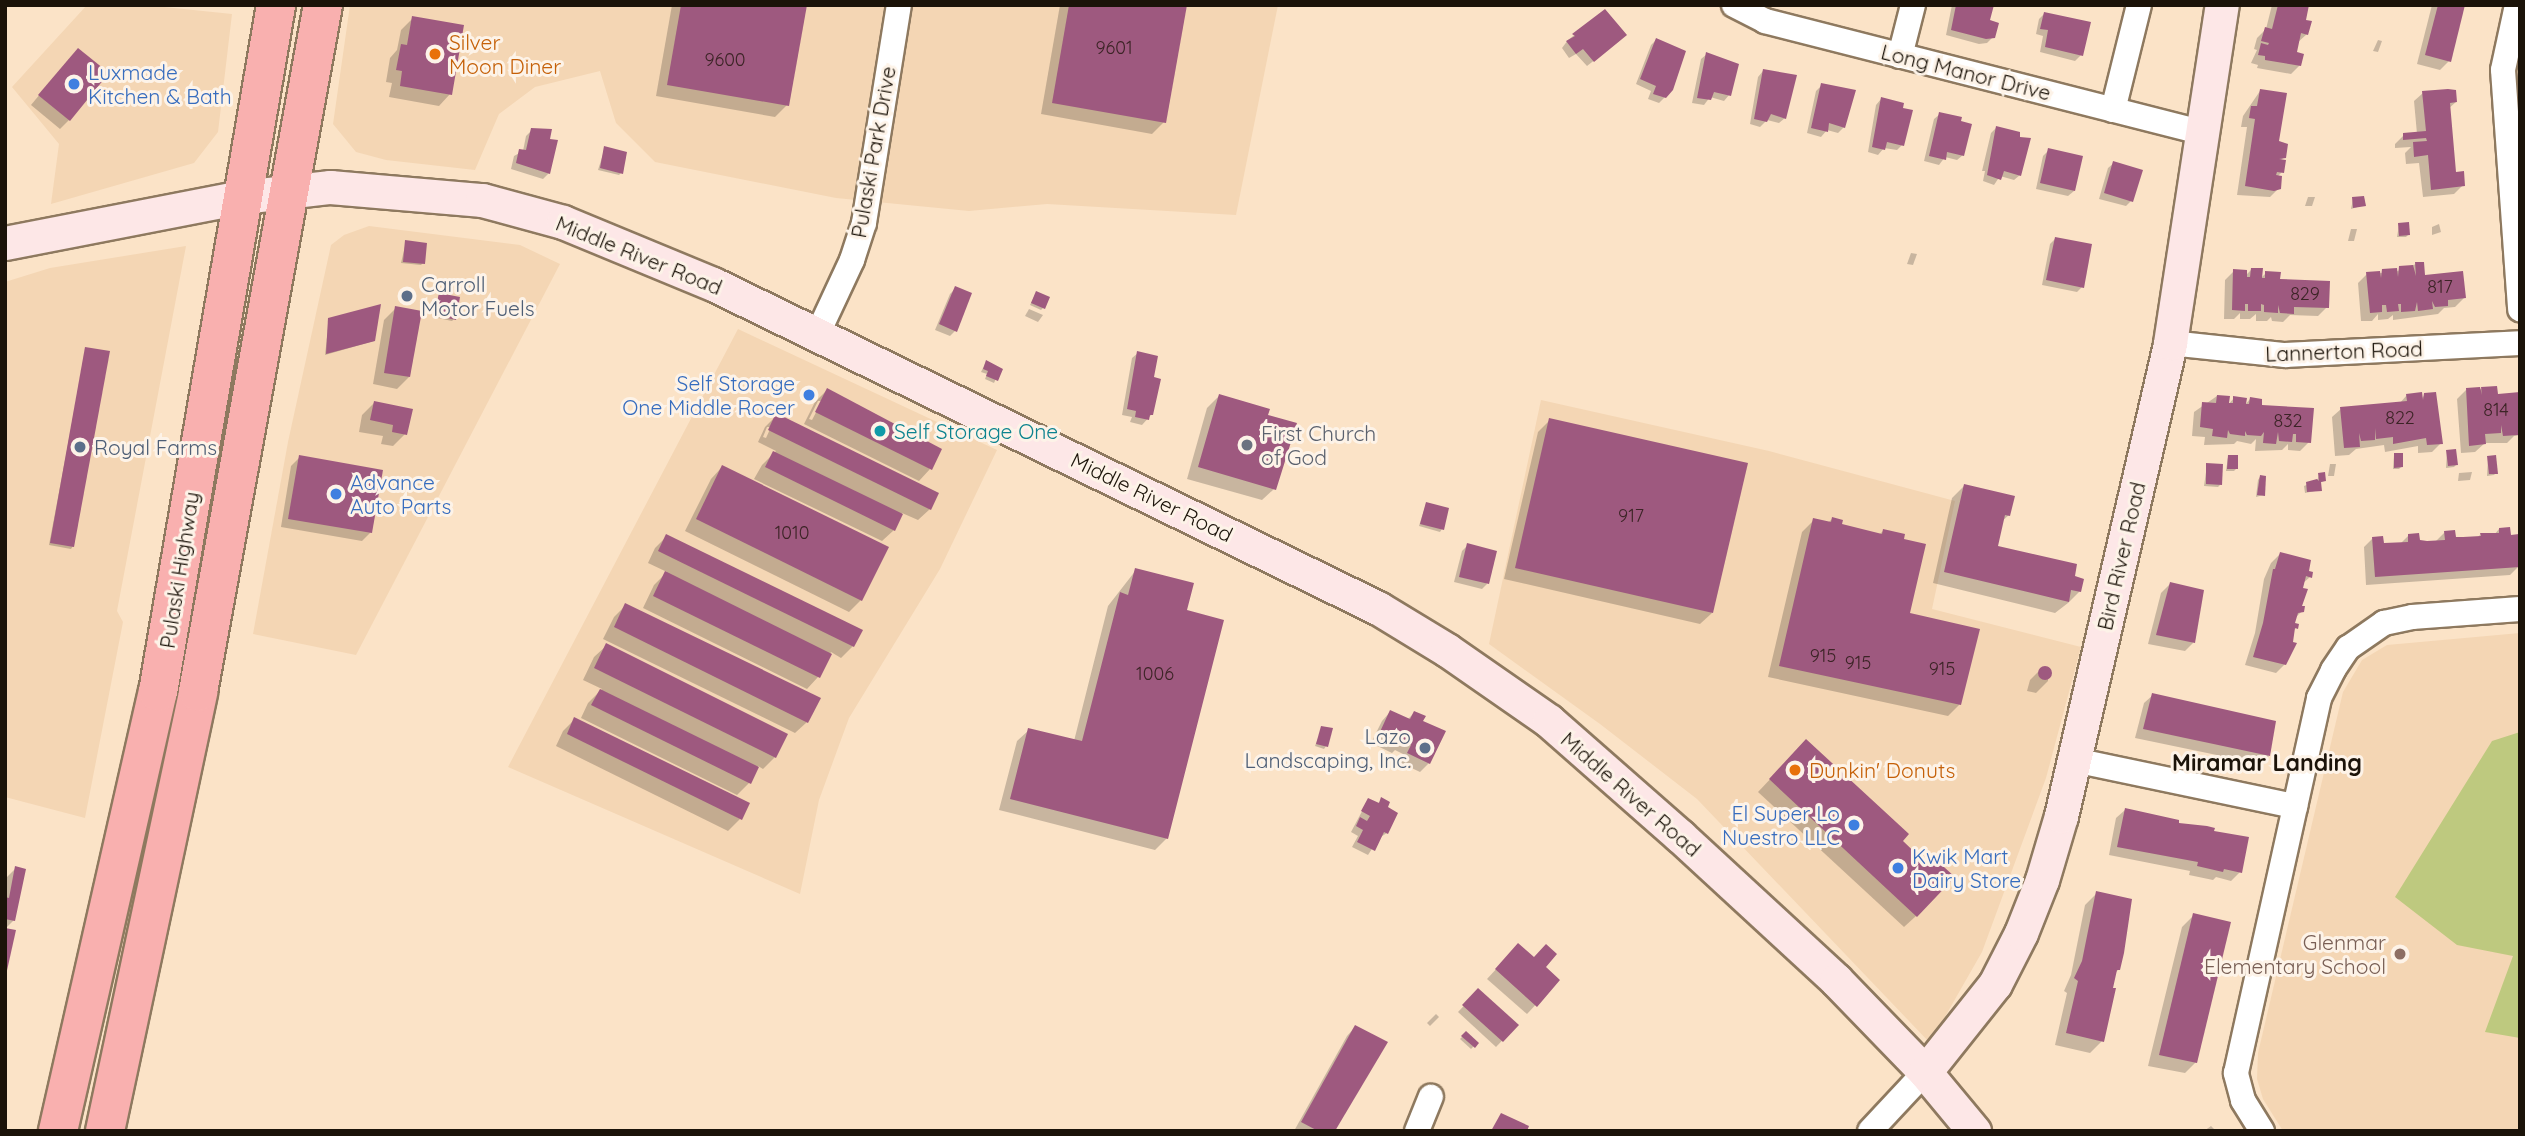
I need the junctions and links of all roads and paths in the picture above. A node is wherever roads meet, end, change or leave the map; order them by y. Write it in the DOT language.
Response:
graph roads {
  1 [pos="276,5"];
  2 [pos="323,5"];
  3 [pos="899,5"];
  4 [pos="1734,5"];
  5 [pos="1913,5"];
  6 [pos="2139,5"];
  7 [pos="2221,5"];
  8 [pos="2517,5"];
  9 [pos="1900,56"];
  10 [pos="2113,110"];
  11 [pos="2202,132"];
  12 [pos="289,192"];
  13 [pos="242,197"];
  14 [pos="5,243"];
  15 [pos="2520,309"];
  16 [pos="818,333"];
  17 [pos="2520,343"];
  18 [pos="2170,344"];
  19 [pos="2520,609"];
  20 [pos="2074,760"];
  21 [pos="2295,806"];
  22 [pos="1925,1072"];
  23 [pos="1431,1097"];
  24 [pos="58,1131"];
  25 [pos="105,1131"];
  26 [pos="1417,1131"];
  27 [pos="1870,1131"];
  28 [pos="1974,1131"];
  29 [pos="2262,1131"];
  1 -- 13 [label="highway, Pulaski Highway"];
  2 -- 12 [label="highway, Pulaski Highway"];
  3 -- 16 [label="street, Pulaski Park Drive"];
  4 -- 9 [label="street, Long Manor Drive"];
  5 -- 9 [label="street"];
  6 -- 10 [label="street"];
  7 -- 11 [label="street, Bird River Road"];
  8 -- 15 [label="street"];
  9 -- 10 [label="street, Long Manor Drive"];
  10 -- 11 [label="street, Long Manor Drive"];
  11 -- 18 [label="street, Bird River Road"];
  12 -- 13 [label="street, Middle River Road"];
  12 -- 16 [label="street, Middle River Road"];
  12 -- 25 [label="highway, Pulaski Highway"];
  13 -- 14 [label="street, Middle River Road"];
  13 -- 24 [label="highway, Pulaski Highway"];
  16 -- 22 [label="street, Middle River Road"];
  17 -- 18 [label="street, Lannerton Road"];
  18 -- 20 [label="street, Bird River Road"];
  19 -- 21 [label="street"];
  20 -- 21 [label="street"];
  20 -- 22 [label="street, Bird River Road"];
  21 -- 29 [label="street"];
  22 -- 27 [label="street"];
  22 -- 28 [label="street, Middle River Road"];
  23 -- 26 [label="street"];
}
